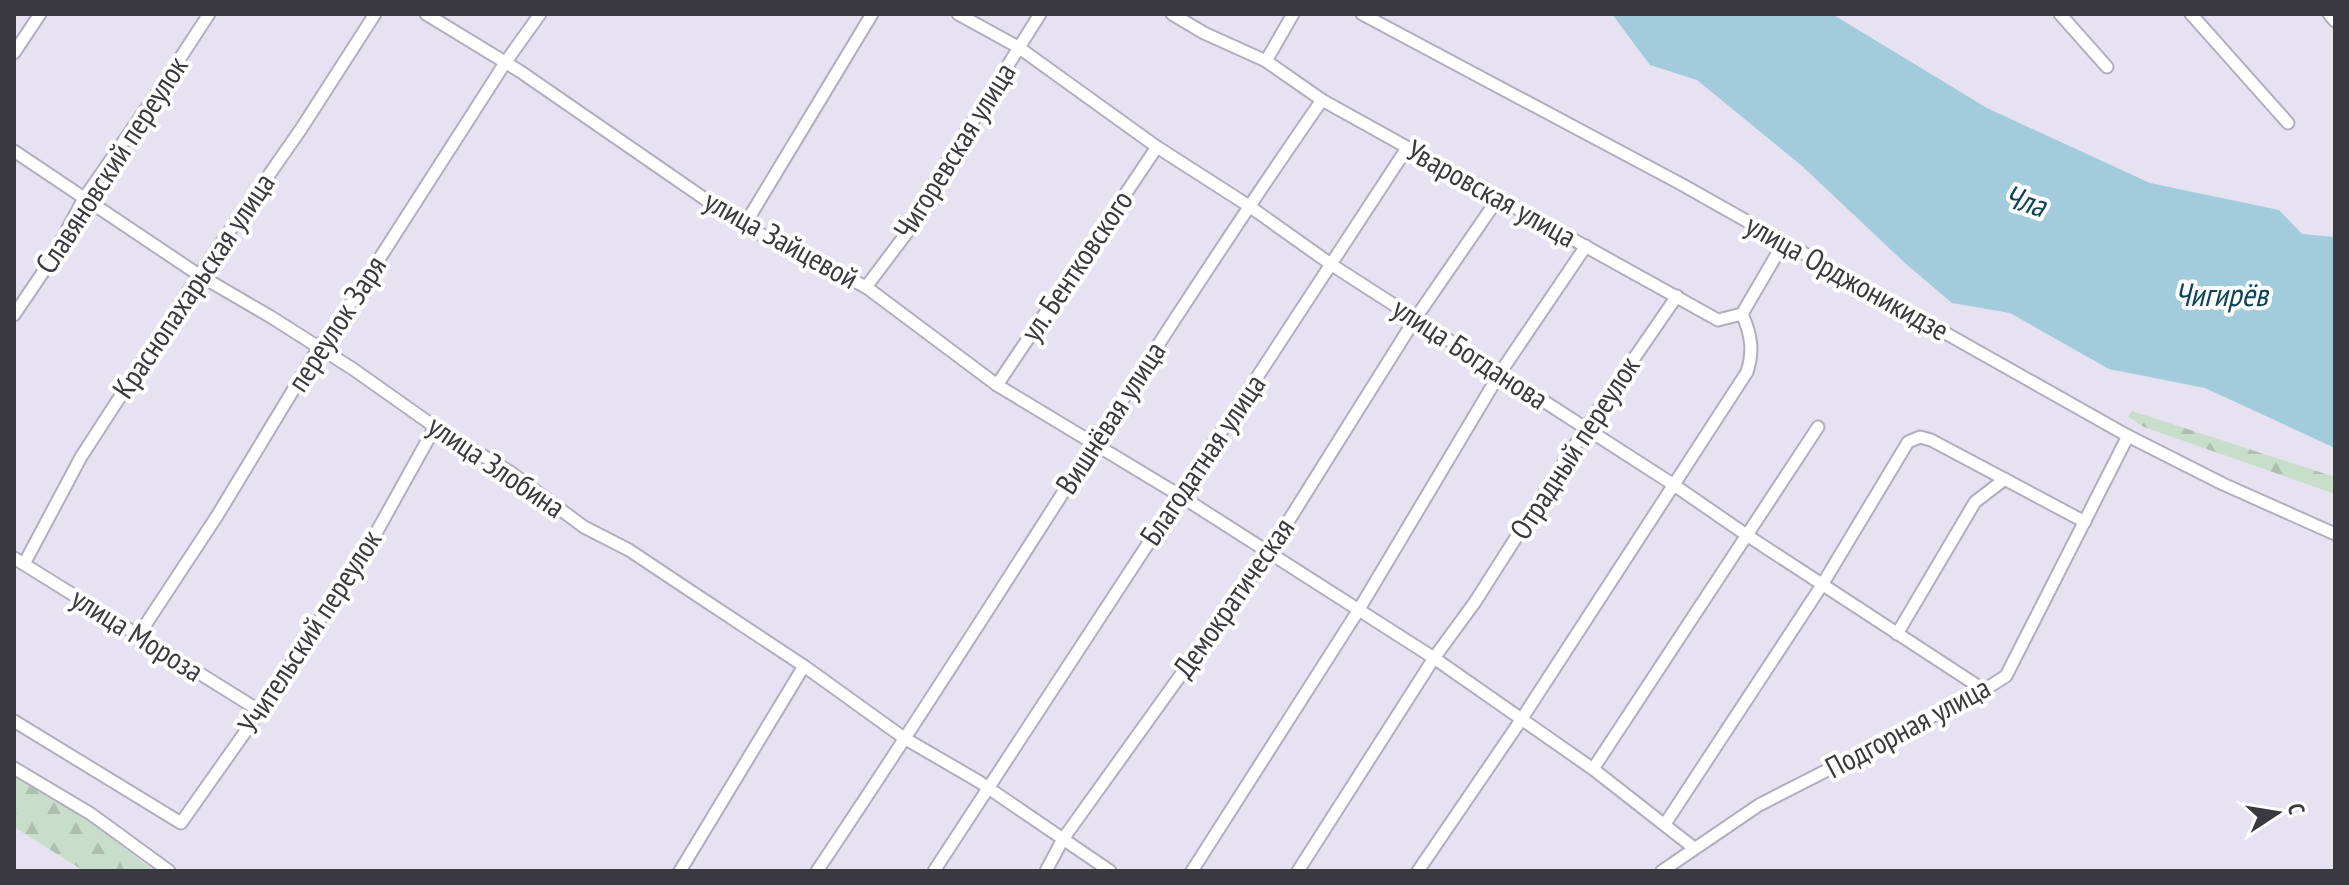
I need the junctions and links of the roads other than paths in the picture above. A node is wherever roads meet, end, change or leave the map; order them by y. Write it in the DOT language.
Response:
graph roads {
  1 [pos="40,14"];
  2 [pos="209,14"];
  3 [pos="375,14"];
  4 [pos="426,14"];
  5 [pos="540,14"];
  6 [pos="872,14"];
  7 [pos="958,14"];
  8 [pos="1040,14"];
  9 [pos="1172,14"];
  10 [pos="1293,14"];
  11 [pos="1362,14"];
  12 [pos="2060,14"];
  13 [pos="2191,14"];
  14 [pos="2329,14"];
  15 [pos="2335,21"];
  16 [pos="1018,47"];
  17 [pos="14,53"];
  18 [pos="1266,61"];
  19 [pos="505,63"];
  20 [pos="2107,67"];
  21 [pos="1322,100"];
  22 [pos="2288,123"];
  23 [pos="1157,147"];
  24 [pos="1407,148"];
  25 [pos="14,151"];
  26 [pos="1499,197"];
  27 [pos="83,200"];
  28 [pos="1249,206"];
  29 [pos="744,226"];
  30 [pos="1784,242"];
  31 [pos="1586,246"];
  32 [pos="1332,265"];
  33 [pos="199,275"];
  34 [pos="866,287"];
  35 [pos="1677,296"];
  36 [pos="1742,314"];
  37 [pos="14,315"];
  38 [pos="1415,319"];
  39 [pos="318,349"];
  40 [pos="1500,373"];
  41 [pos="997,385"];
  42 [pos="435,427"];
  43 [pos="1818,427"];
  44 [pos="1586,428"];
  45 [pos="2128,436"];
  46 [pos="1095,443"];
  47 [pos="2005,479"];
  48 [pos="1674,485"];
  49 [pos="1179,495"];
  50 [pos="2085,522"];
  51 [pos="1745,534"];
  52 [pos="2335,534"];
  53 [pos="1269,552"];
  54 [pos="19,561"];
  55 [pos="1822,585"];
  56 [pos="1358,611"];
  57 [pos="1897,634"];
  58 [pos="138,636"];
  59 [pos="1434,658"];
  60 [pos="804,666"];
  61 [pos="1984,690"];
  62 [pos="260,711"];
  63 [pos="1521,720"];
  64 [pos="14,721"];
  65 [pos="904,738"];
  66 [pos="14,768"];
  67 [pos="1593,769"];
  68 [pos="982,784"];
  69 [pos="1665,824"];
  70 [pos="1063,839"];
  71 [pos="1694,848"];
  72 [pos="169,871"];
  73 [pos="680,871"];
  74 [pos="817,871"];
  75 [pos="934,871"];
  76 [pos="1046,871"];
  77 [pos="1110,871"];
  78 [pos="1192,871"];
  79 [pos="1298,871"];
  80 [pos="1418,871"];
  81 [pos="1662,871"];
  1 -- 17 [label="street"];
  2 -- 27 [label="street, Славяновский переулок"];
  3 -- 33 [label="street, Краснопахарьская улица"];
  4 -- 19 [label="street, улица Зайцевой"];
  5 -- 19 [label="street, переулок Заря"];
  6 -- 29 [label="street"];
  7 -- 16 [label="street, улица Богданова"];
  8 -- 16 [label="street, Чигоревская улица"];
  9 -- 18 [label="street, Уваровская улица"];
  10 -- 18 [label="street"];
  11 -- 30 [label="street, улица Орджоникидзе"];
  12 -- 20 [label="street"];
  13 -- 22 [label="street"];
  14 -- 15 [label="street"];
  16 -- 23 [label="street, улица Богданова"];
  16 -- 34 [label="street, Чигоревская улица"];
  18 -- 21 [label="street, Уваровская улица"];
  19 -- 29 [label="street, улица Зайцевой"];
  19 -- 39 [label="street, переулок Заря"];
  21 -- 24 [label="street, Уваровская улица"];
  21 -- 28 [label="street, Вишнёвая улица"];
  23 -- 28 [label="street, улица Богданова"];
  23 -- 41 [label="street, ул. Бентковского"];
  24 -- 26 [label="street, Уваровская улица"];
  24 -- 32 [label="street, Благодатная улица"];
  25 -- 27 [label="street, улица Злобина"];
  26 -- 31 [label="street, Уваровская улица"];
  26 -- 38 [label="street, Демократическая"];
  27 -- 33 [label="street, улица Злобина"];
  27 -- 37 [label="street, Славяновский переулок"];
  28 -- 32 [label="street, улица Богданова"];
  28 -- 46 [label="street, Вишнёвая улица"];
  29 -- 34 [label="street, улица Зайцевой"];
  30 -- 36 [label="street"];
  30 -- 45 [label="street, улица Орджоникидзе"];
  31 -- 35 [label="street, Уваровская улица"];
  31 -- 40 [label="street"];
  32 -- 38 [label="street, улица Богданова"];
  32 -- 49 [label="street, Благодатная улица"];
  33 -- 39 [label="street, улица Злобина"];
  33 -- 54 [label="street, Краснопахарьская улица"];
  34 -- 41 [label="street, улица Зайцевой"];
  35 -- 36 [label="street, Уваровская улица"];
  35 -- 44 [label="street, Отрадный переулок"];
  36 -- 48 [label="street"];
  38 -- 40 [label="street, улица Богданова"];
  38 -- 53 [label="street, Демократическая"];
  39 -- 42 [label="street, улица Злобина"];
  39 -- 58 [label="street, переулок Заря"];
  40 -- 44 [label="street, улица Богданова"];
  40 -- 56 [label="street"];
  41 -- 46 [label="street, улица Зайцевой"];
  42 -- 60 [label="street, улица Злобина"];
  42 -- 62 [label="street, Учительский переулок"];
  43 -- 51 [label="street"];
  44 -- 48 [label="street, улица Богданова"];
  44 -- 59 [label="street, Отрадный переулок"];
  45 -- 50 [label="street, Подгорная улица"];
  45 -- 52 [label="street, улица Орджоникидзе"];
  46 -- 49 [label="street, улица Зайцевой"];
  46 -- 65 [label="street, Вишнёвая улица"];
  47 -- 50 [label="street"];
  47 -- 55 [label="street"];
  47 -- 57 [label="street"];
  48 -- 51 [label="street, улица Богданова"];
  48 -- 63 [label="street"];
  49 -- 53 [label="street, улица Зайцевой"];
  49 -- 68 [label="street, Благодатная улица"];
  50 -- 61 [label="street, Подгорная улица"];
  51 -- 55 [label="street, улица Богданова"];
  51 -- 67 [label="street"];
  53 -- 56 [label="street, улица Зайцевой"];
  53 -- 70 [label="street, Демократическая"];
  54 -- 58 [label="street, улица Мороза"];
  55 -- 57 [label="street, улица Богданова"];
  55 -- 69 [label="street"];
  56 -- 59 [label="street, улица Зайцевой"];
  56 -- 78 [label="street"];
  57 -- 61 [label="street, улица Богданова"];
  58 -- 62 [label="street, улица Мороза"];
  59 -- 63 [label="street, улица Зайцевой"];
  59 -- 79 [label="street, Отрадный переулок"];
  60 -- 65 [label="street, улица Злобина"];
  60 -- 73 [label="street"];
  61 -- 71 [label="street, Подгорная улица"];
  62 -- 64 [label="street, Учительский переулок"];
  63 -- 67 [label="street, улица Зайцевой"];
  63 -- 80 [label="street"];
  65 -- 68 [label="street, улица Злобина"];
  65 -- 74 [label="street, Вишнёвая улица"];
  66 -- 72 [label="street"];
  67 -- 69 [label="street, улица Зайцевой"];
  68 -- 70 [label="street, улица Злобина"];
  68 -- 75 [label="street, Благодатная улица"];
  69 -- 71 [label="street, улица Зайцевой"];
  70 -- 76 [label="street, Демократическая"];
  70 -- 77 [label="street, улица Злобина"];
  71 -- 81 [label="street, Подгорная улица"];
}
